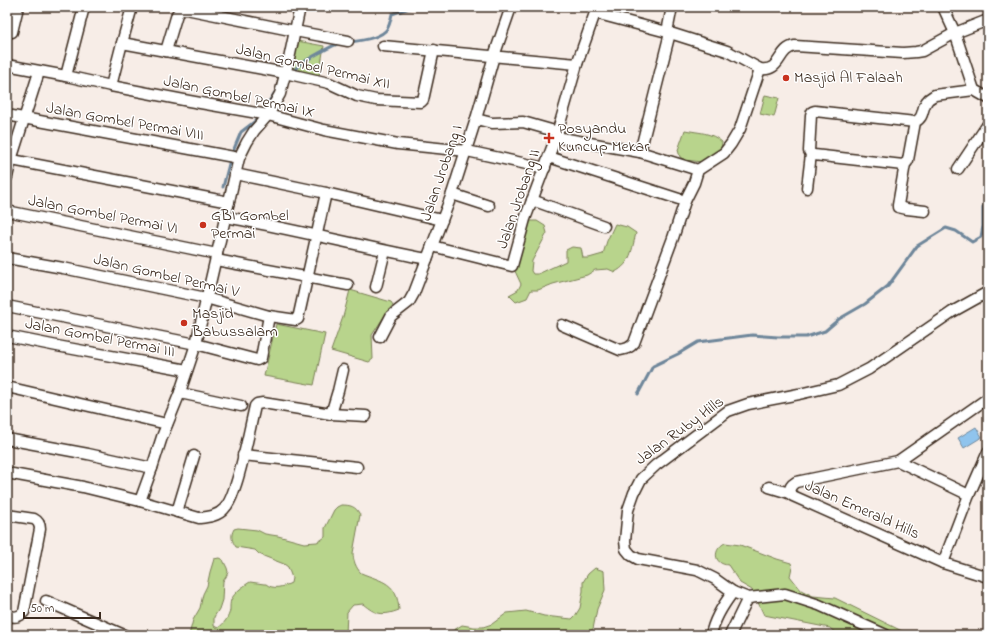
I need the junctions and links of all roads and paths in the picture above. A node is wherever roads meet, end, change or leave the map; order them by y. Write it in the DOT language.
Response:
graph roads {
  1 [pos="18,7"];
  2 [pos="84,7"];
  3 [pos="132,7"];
  4 [pos="300,7"];
  5 [pos="511,7"];
  6 [pos="672,7"];
  7 [pos="943,7"];
  8 [pos="598,10"];
  9 [pos="988,20"];
  10 [pos="295,31"];
  11 [pos="12,32"];
  12 [pos="668,32"];
  13 [pos="955,33"];
  14 [pos="348,40"];
  15 [pos="122,43"];
  16 [pos="383,46"];
  17 [pos="434,50"];
  18 [pos="166,51"];
  19 [pos="494,56"];
  20 [pos="577,64"];
  21 [pos="7,65"];
  22 [pos="760,69"];
  23 [pos="39,72"];
  24 [pos="285,74"];
  25 [pos="66,76"];
  26 [pos="111,86"];
  27 [pos="974,90"];
  28 [pos="988,98"];
  29 [pos="7,115"];
  30 [pos="268,115"];
  31 [pos="25,118"];
  32 [pos="476,120"];
  33 [pos="915,122"];
  34 [pos="988,124"];
  35 [pos="557,135"];
  36 [pos="467,151"];
  37 [pos="640,152"];
  38 [pos="811,154"];
  39 [pos="549,157"];
  40 [pos="238,158"];
  41 [pos="9,159"];
  42 [pos="905,164"];
  43 [pos="545,168"];
  44 [pos="958,169"];
  45 [pos="698,170"];
  46 [pos="235,174"];
  47 [pos="7,177"];
  48 [pos="807,188"];
  49 [pos="326,193"];
  50 [pos="452,194"];
  51 [pos="532,200"];
  52 [pos="685,201"];
  53 [pos="229,202"];
  54 [pos="489,206"];
  55 [pos="7,211"];
  56 [pos="924,211"];
  57 [pos="226,217"];
  58 [pos="442,220"];
  59 [pos="604,226"];
  60 [pos="317,235"];
  61 [pos="432,246"];
  62 [pos="385,251"];
  63 [pos="216,257"];
  64 [pos="7,258"];
  65 [pos="426,259"];
  66 [pos="307,277"];
  67 [pos="348,285"];
  68 [pos="376,287"];
  69 [pos="988,292"];
  70 [pos="206,298"];
  71 [pos="7,306"];
  72 [pos="269,316"];
  73 [pos="562,325"];
  74 [pos="7,336"];
  75 [pos="380,337"];
  76 [pos="196,344"];
  77 [pos="187,370"];
  78 [pos="343,370"];
  79 [pos="7,387"];
  80 [pos="180,393"];
  81 [pos="988,398"];
  82 [pos="241,406"];
  83 [pos="331,414"];
  84 [pos="366,416"];
  85 [pos="167,424"];
  86 [pos="7,439"];
  87 [pos="988,452"];
  88 [pos="243,455"];
  89 [pos="194,456"];
  90 [pos="898,461"];
  91 [pos="357,467"];
  92 [pos="152,468"];
  93 [pos="7,473"];
  94 [pos="769,487"];
  95 [pos="789,492"];
  96 [pos="969,495"];
  97 [pos="140,501"];
  98 [pos="177,512"];
  99 [pos="7,515"];
  100 [pos="943,563"];
  101 [pos="988,577"];
  102 [pos="733,592"];
  103 [pos="748,598"];
  104 [pos="46,601"];
  105 [pos="7,616"];
  106 [pos="124,635"];
  107 [pos="711,635"];
  108 [pos="730,635"];
  109 [pos="886,635"];
  1 -- 11 [label="street"];
  2 -- 25 [label="street"];
  3 -- 15 [label="street"];
  4 -- 10 [label="street"];
  5 -- 19 [label="street, Jalan Jrobang I"];
  6 -- 12 [label="street"];
  7 -- 13 [label="street"];
  8 -- 12 [label="street"];
  8 -- 20 [label="street, Jalan Jrobang II"];
  9 -- 13 [label="street"];
  10 -- 14 [label="street"];
  10 -- 18 [label="street"];
  10 -- 24 [label="street"];
  12 -- 22 [label="street"];
  12 -- 37 [label="street"];
  13 -- 22 [label="street"];
  13 -- 27 [label="street"];
  15 -- 18 [label="street, Jalan Gombel Permai XII"];
  15 -- 26 [label="street"];
  16 -- 17 [label="street"];
  17 -- 19 [label="street"];
  17 -- 24 [label="street, Jalan Gombel Permai XII"];
  18 -- 24 [label="street, Jalan Gombel Permai XII"];
  19 -- 20 [label="street"];
  19 -- 32 [label="street, Jalan Jrobang I"];
  20 -- 35 [label="street, Jalan Jrobang II"];
  21 -- 23 [label="street, Jalan Gombel Permai IX"];
  22 -- 45 [label="street"];
  23 -- 25 [label="street, Jalan Gombel Permai IX"];
  23 -- 31 [label="street"];
  24 -- 30 [label="street"];
  25 -- 26 [label="street, Jalan Gombel Permai IX"];
  26 -- 30 [label="street, Jalan Gombel Permai IX"];
  27 -- 28 [label="street"];
  27 -- 33 [label="street"];
  29 -- 31 [label="street, Jalan Gombel Permai VIII"];
  30 -- 36 [label="street, Jalan Gombel Permai IX"];
  30 -- 40 [label="street"];
  31 -- 40 [label="street, Jalan Gombel Permai VIII"];
  31 -- 41 [label="street"];
  32 -- 35 [label="street"];
  32 -- 36 [label="street, Jalan Jrobang I"];
  33 -- 38 [label="street"];
  33 -- 42 [label="street"];
  34 -- 44 [label="street"];
  35 -- 37 [label="street"];
  35 -- 39 [label="street, Jalan Jrobang II"];
  36 -- 43 [label="street, Jalan Gombel Permai IX"];
  36 -- 50 [label="street, Jalan Jrobang I"];
  37 -- 45 [label="street"];
  38 -- 42 [label="street"];
  38 -- 48 [label="street"];
  39 -- 43 [label="street, Jalan Jrobang II"];
  39 -- 52 [label="street"];
  40 -- 46 [label="street"];
  41 -- 47 [label="street"];
  41 -- 53 [label="street"];
  42 -- 56 [label="street"];
  43 -- 51 [label="street, Jalan Jrobang II"];
  45 -- 52 [label="street"];
  46 -- 49 [label="street"];
  46 -- 53 [label="street"];
  49 -- 58 [label="street"];
  49 -- 60 [label="street"];
  50 -- 54 [label="street"];
  50 -- 58 [label="street, Jalan Jrobang I"];
  51 -- 59 [label="street"];
  51 -- 61 [label="street, Jalan Jrobang II"];
  52 -- 73 [label="street"];
  53 -- 57 [label="street"];
  55 -- 63 [label="street, Jalan Gombel Permai VI"];
  57 -- 60 [label="street"];
  57 -- 63 [label="street"];
  58 -- 61 [label="street, Jalan Jrobang I"];
  60 -- 62 [label="street"];
  60 -- 66 [label="street"];
  61 -- 65 [label="street, Jalan Jrobang I"];
  62 -- 65 [label="street"];
  62 -- 68 [label="street"];
  63 -- 66 [label="street, Jalan Gombel Permai VI"];
  63 -- 70 [label="street"];
  64 -- 70 [label="street, Jalan Gombel Permai V"];
  65 -- 75 [label="street, Jalan Jrobang I"];
  66 -- 67 [label="street, Jalan Gombel Permai VI"];
  66 -- 72 [label="street, Jalan Gombel Permai V"];
  69 -- 102 [label="street, Jalan Ruby Hills"];
  70 -- 72 [label="street, Jalan Gombel Permai V"];
  70 -- 76 [label="street"];
  71 -- 76 [label="street"];
  72 -- 76 [label="street"];
  74 -- 77 [label="street, Jalan Gombel Permai III"];
  76 -- 77 [label="street"];
  77 -- 80 [label="street"];
  78 -- 83 [label="street"];
  79 -- 85 [label="street"];
  80 -- 82 [label="street"];
  80 -- 85 [label="street"];
  81 -- 90 [label="street, Jalan Emerald Hills"];
  83 -- 84 [label="street"];
  83 -- 88 [label="street"];
  85 -- 92 [label="street"];
  86 -- 92 [label="street"];
  87 -- 96 [label="street"];
  88 -- 91 [label="street"];
  88 -- 98 [label="street"];
  89 -- 98 [label="street"];
  90 -- 95 [label="street, Jalan Emerald Hills"];
  90 -- 96 [label="street"];
  92 -- 97 [label="street"];
  93 -- 97 [label="street"];
  94 -- 95 [label="street"];
  95 -- 100 [label="street, Jalan Emerald Hills"];
  96 -- 100 [label="street"];
  97 -- 98 [label="street"];
  99 -- 105 [label="street"];
  100 -- 101 [label="street, Jalan Emerald Hills"];
  102 -- 103 [label="street, Jalan Ruby Hills"];
  102 -- 107 [label="street"];
  103 -- 108 [label="street"];
  103 -- 109 [label="street"];
  104 -- 106 [label="street"];
}
